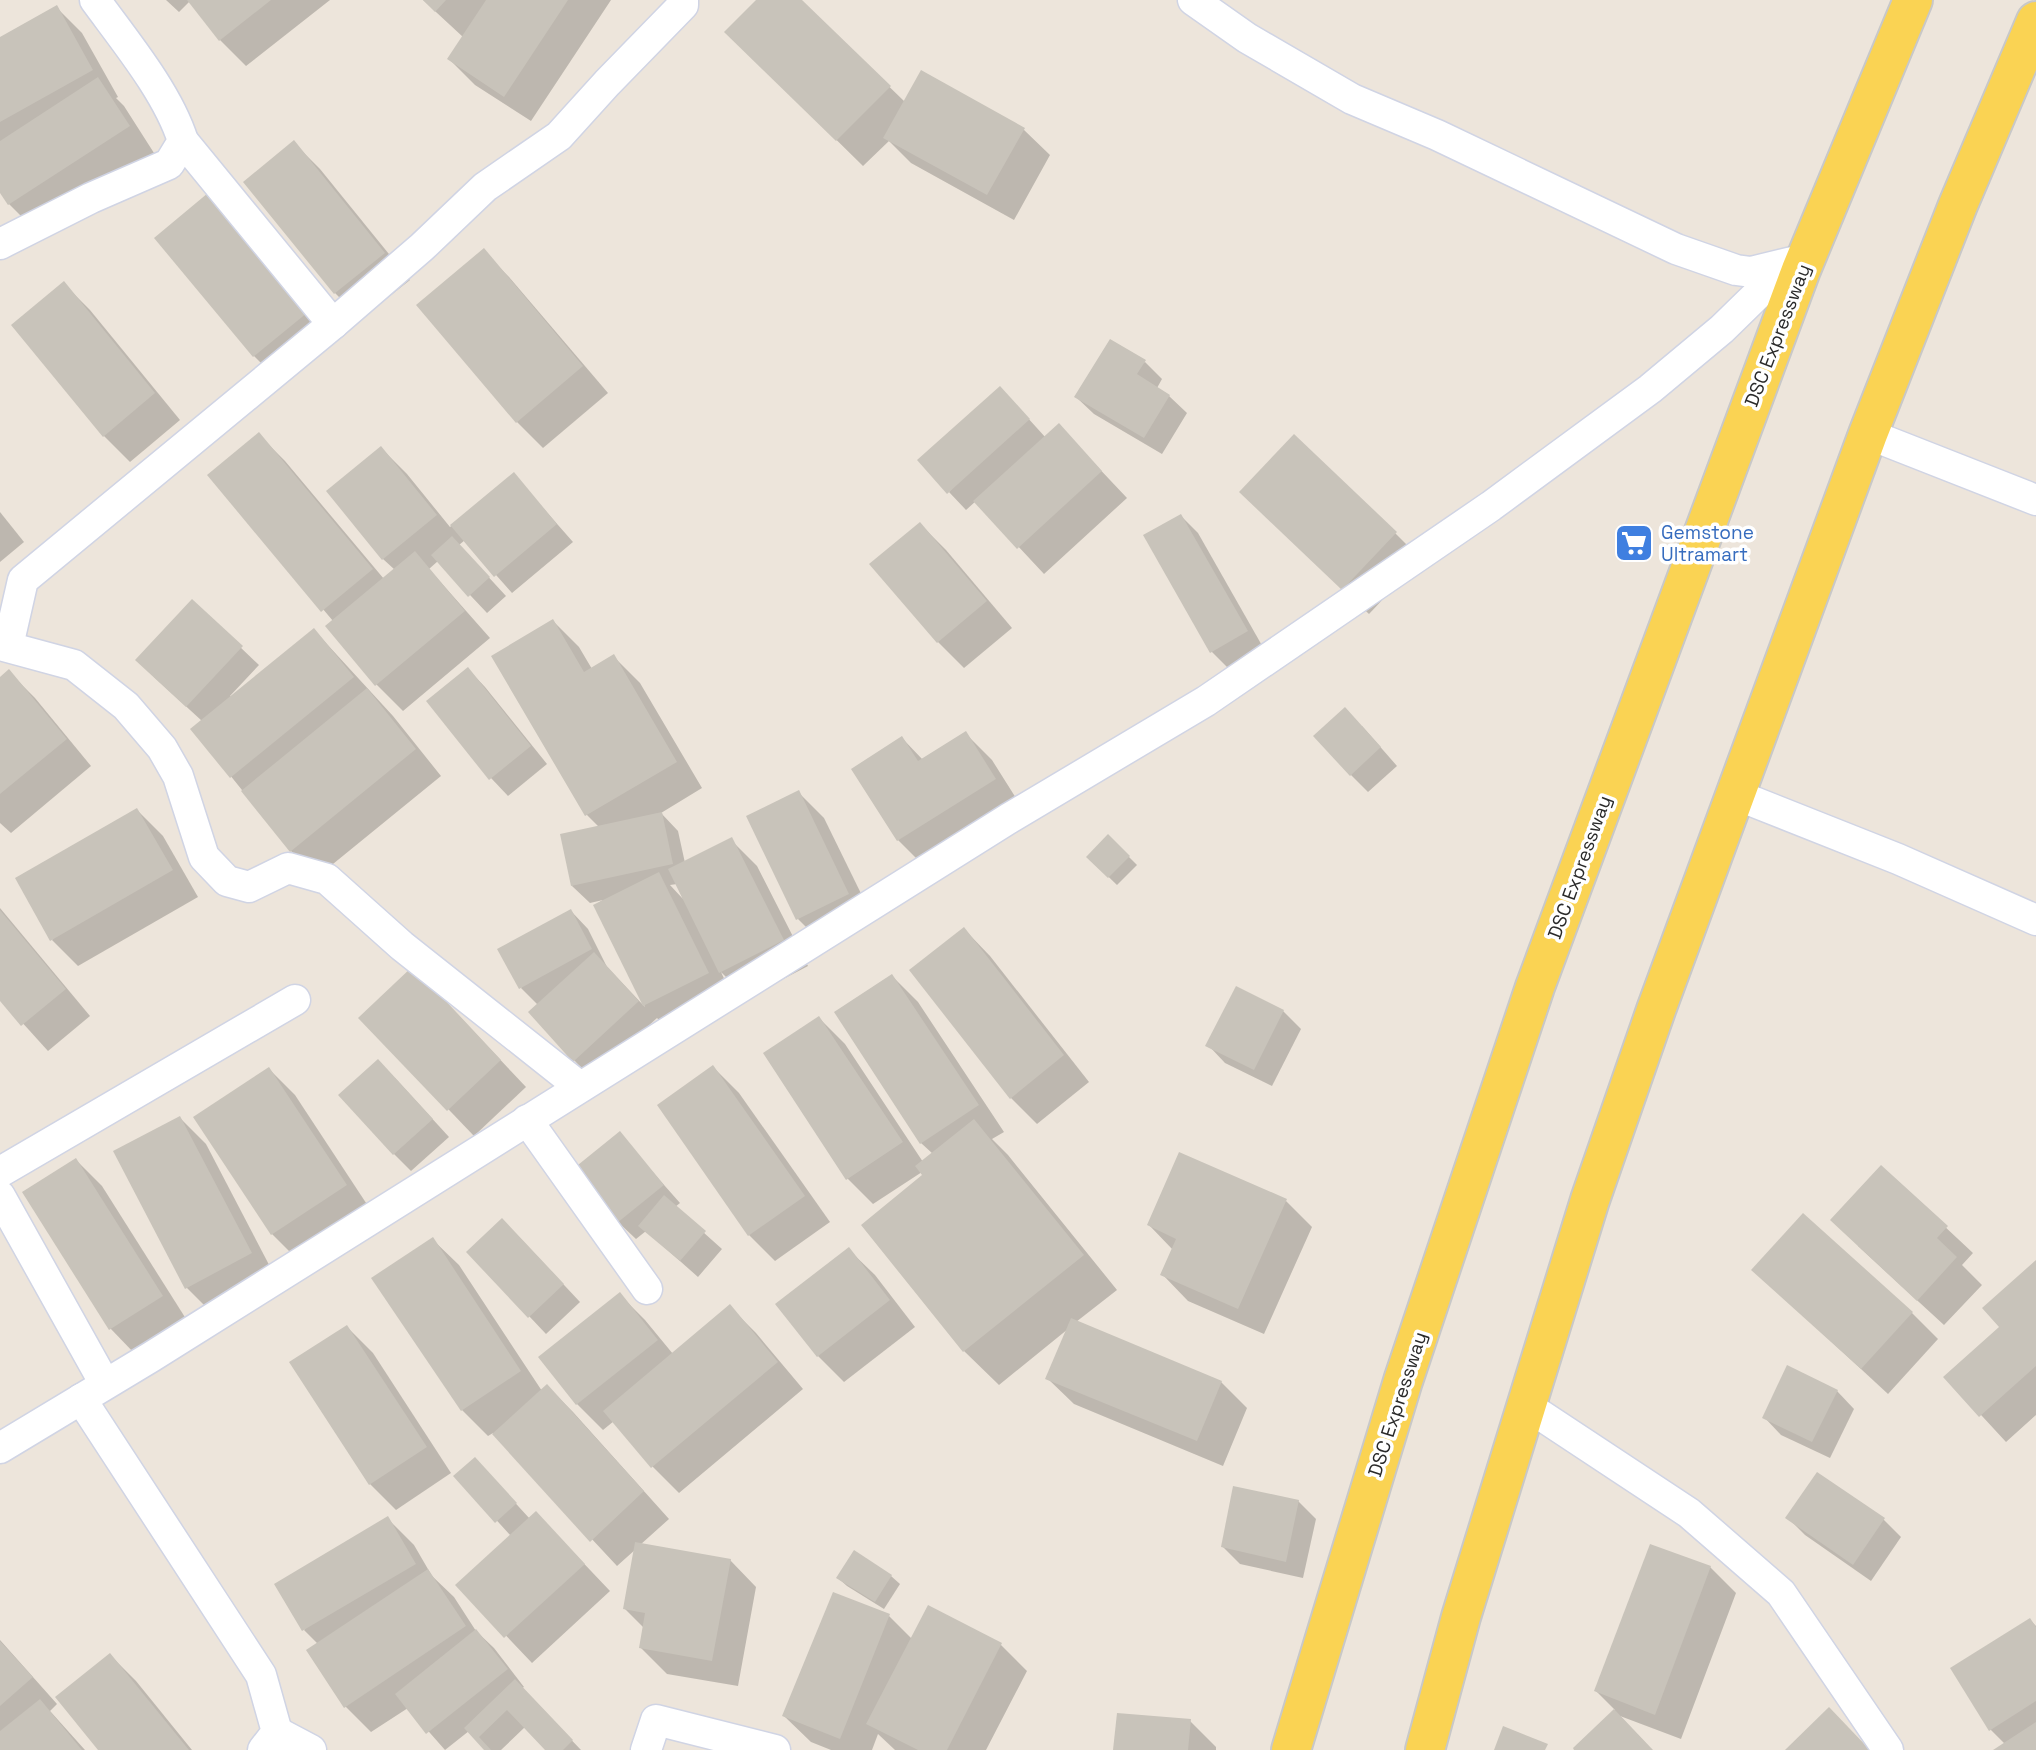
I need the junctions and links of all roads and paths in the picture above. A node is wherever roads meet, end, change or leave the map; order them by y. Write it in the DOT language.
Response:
graph roads {
  1 [pos="95,0"];
  2 [pos="683,0"];
  3 [pos="1193,0"];
  4 [pos="1913,0"];
  5 [pos="2036,21"];
  6 [pos="183,141"];
  7 [pos="0,244"];
  8 [pos="1803,264"];
  9 [pos="333,324"];
  10 [pos="1868,434"];
  11 [pos="2036,500"];
  12 [pos="4,646"];
  13 [pos="1734,794"];
  14 [pos="2036,920"];
  15 [pos="295,1000"];
  16 [pos="580,1087"];
  17 [pos="527,1120"];
  18 [pos="0,1172"];
  19 [pos="0,1196"];
  20 [pos="647,1289"];
  21 [pos="93,1391"];
  22 [pos="1527,1406"];
  23 [pos="0,1448"];
  24 [pos="270,1741"];
  25 [pos="311,1750"];
  26 [pos="646,1750"];
  27 [pos="775,1750"];
  28 [pos="1291,1750"];
  29 [pos="1425,1750"];
  30 [pos="1888,1750"];
  1 -- 6 [label="street"];
  2 -- 9 [label="street"];
  3 -- 8 [label="street"];
  4 -- 8 [label="main road, DSC Expressway"];
  5 -- 10 [label="main road"];
  6 -- 7 [label="street"];
  6 -- 9 [label="street"];
  8 -- 16 [label="street"];
  8 -- 28 [label="main road, DSC Expressway"];
  9 -- 12 [label="street"];
  10 -- 11 [label="street"];
  10 -- 13 [label="main road"];
  12 -- 16 [label="street"];
  13 -- 14 [label="street"];
  13 -- 22 [label="main road"];
  15 -- 18 [label="street"];
  16 -- 17 [label="street"];
  17 -- 20 [label="street"];
  17 -- 21 [label="street"];
  19 -- 21 [label="street"];
  21 -- 23 [label="street"];
  21 -- 24 [label="street"];
  22 -- 29 [label="main road"];
  22 -- 30 [label="street"];
  24 -- 25 [label="street"];
  26 -- 27 [label="street"];
}
